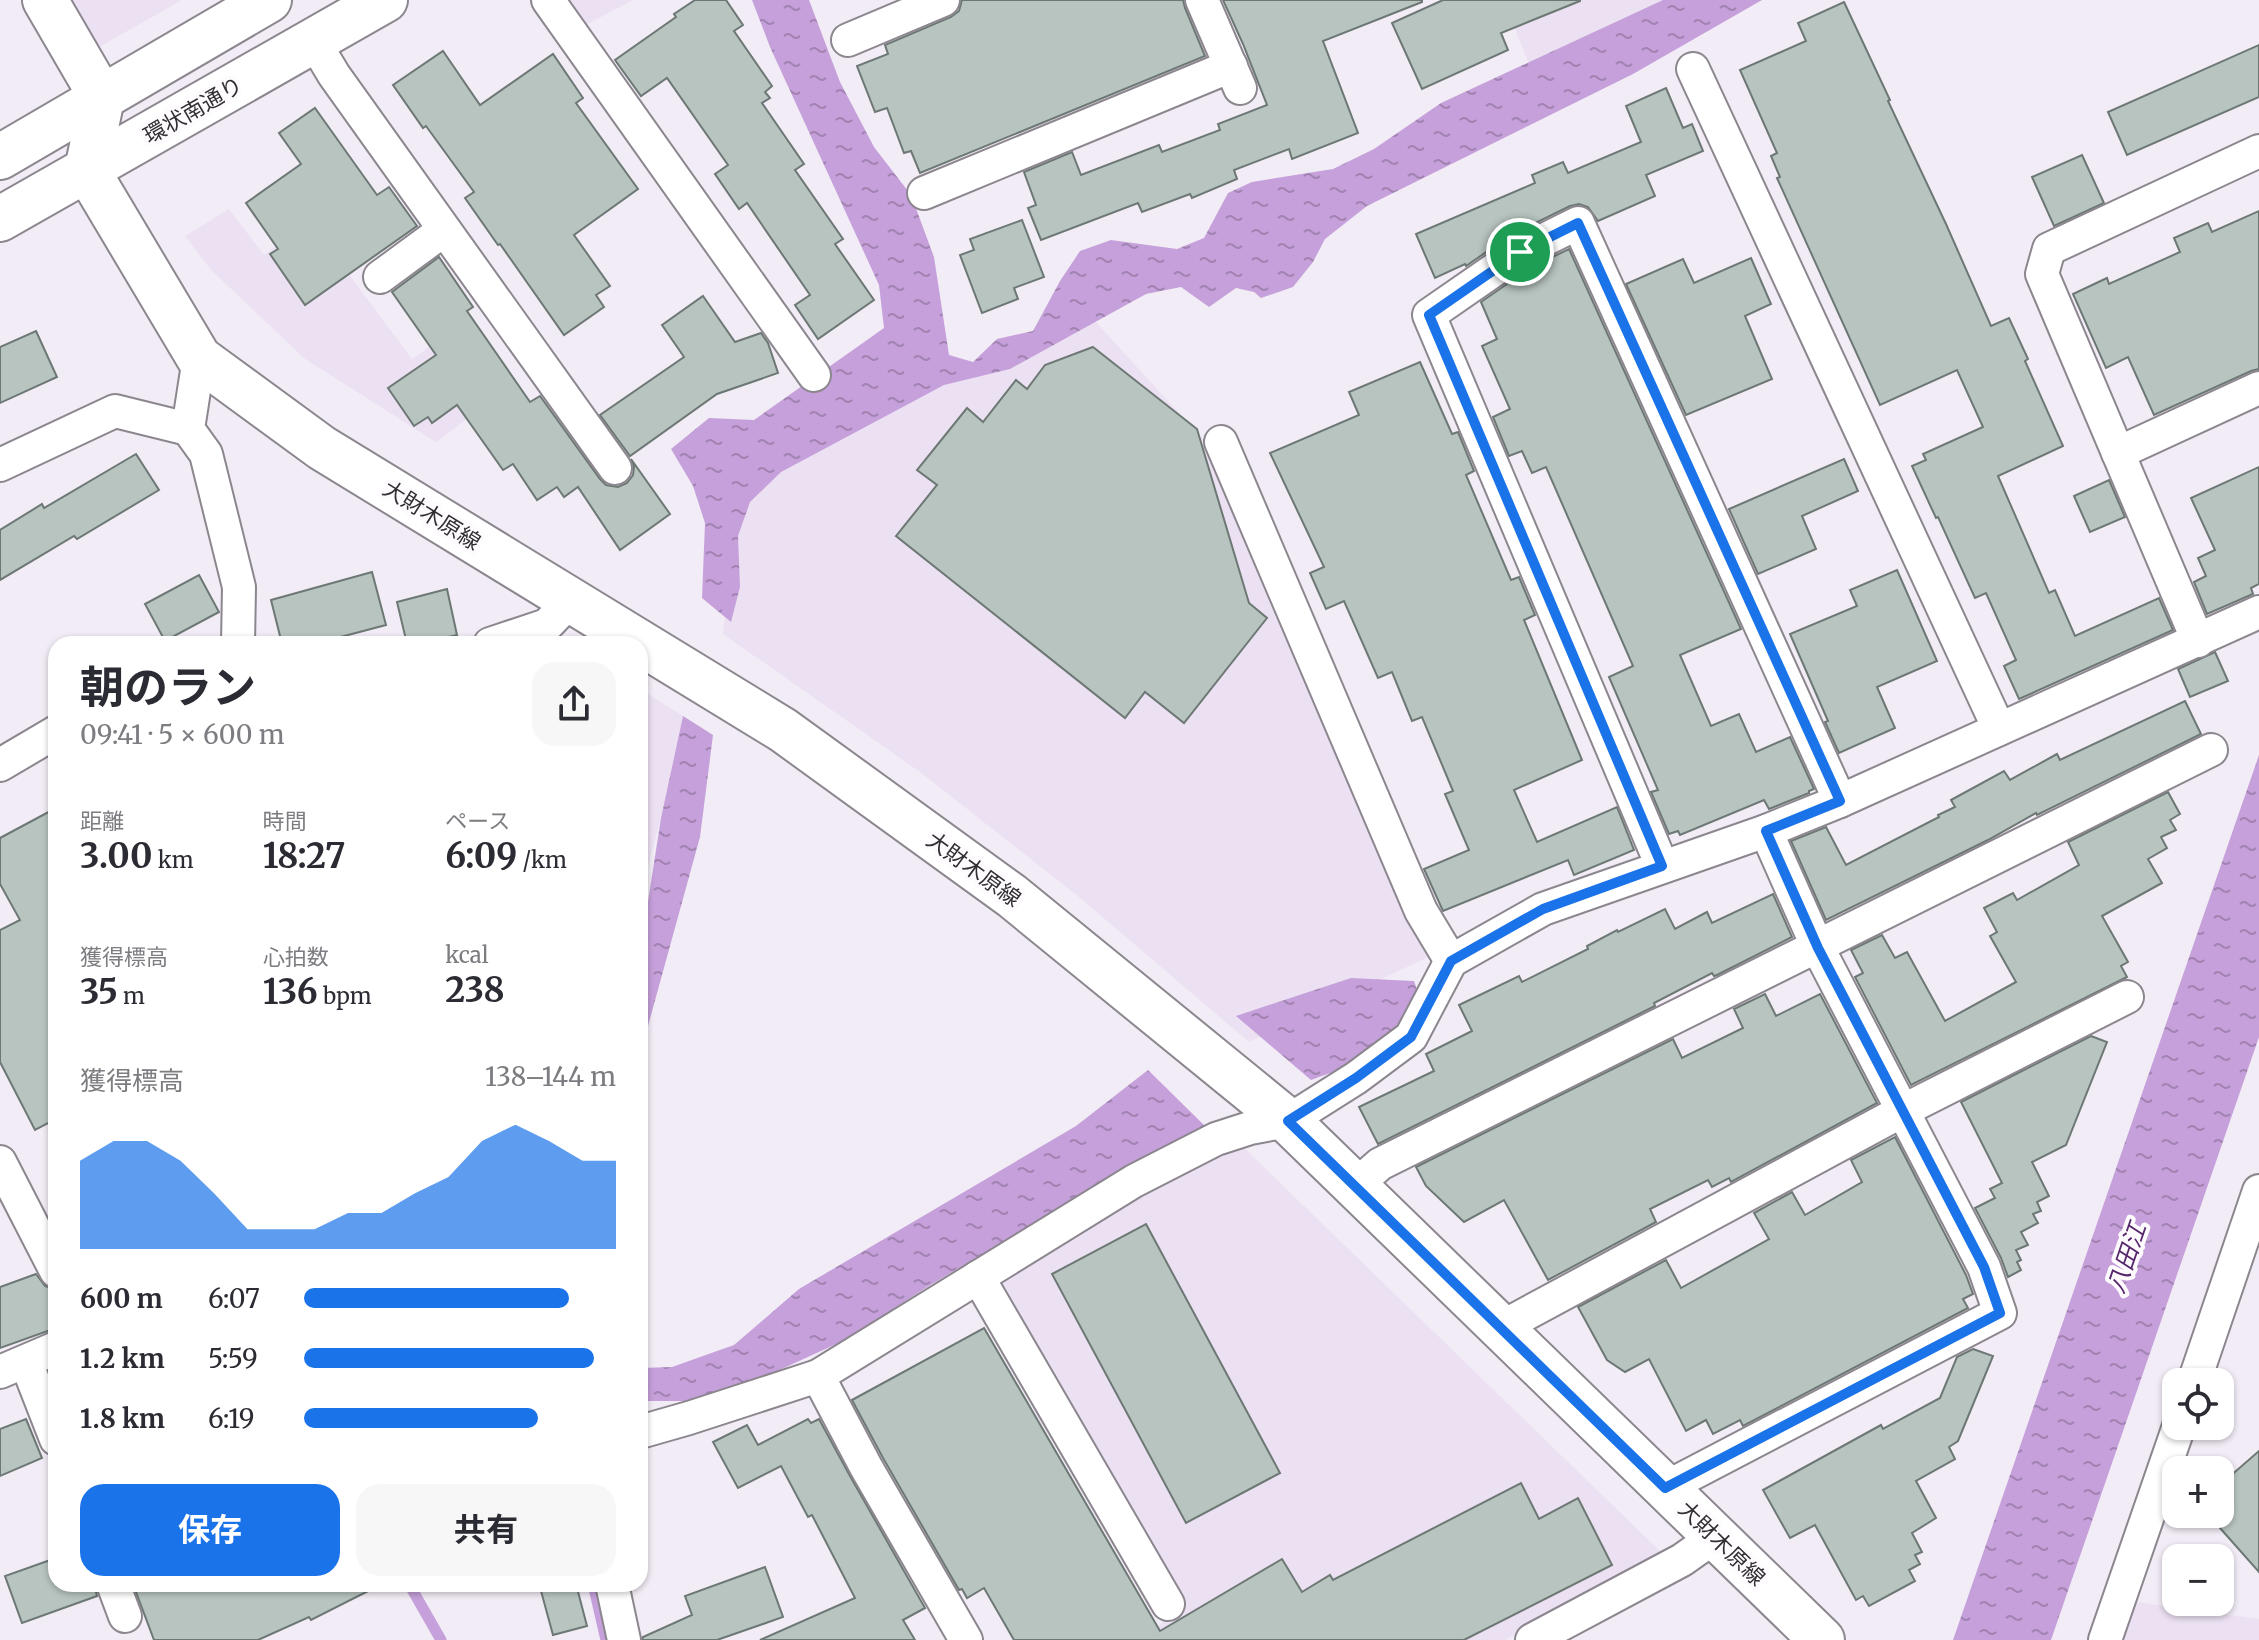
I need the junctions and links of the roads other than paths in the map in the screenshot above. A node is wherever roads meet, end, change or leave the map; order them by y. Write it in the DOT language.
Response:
graph roads {
  1 [pos="45,0"];
  2 [pos="269,0"];
  3 [pos="385,0"];
  4 [pos="548,0"];
  5 [pos="943,0"];
  6 [pos="1202,0"];
  7 [pos="313,40"];
  8 [pos="848,40"];
  9 [pos="1693,69"];
  10 [pos="102,98"];
  11 [pos="2259,151"];
  12 [pos="0,157"];
  13 [pos="87,170"];
  14 [pos="924,193"];
  15 [pos="0,219"];
  16 [pos="444,230"];
  17 [pos="380,277"];
  18 [pos="199,358"];
  19 [pos="814,375"];
  20 [pos="2259,388"];
  21 [pos="188,429"];
  22 [pos="1221,442"];
  23 [pos="2118,453"];
  24 [pos="0,465"];
  25 [pos="615,468"];
  26 [pos="570,601"];
  27 [pos="2259,612"];
  28 [pos="238,636"];
  29 [pos="514,636"];
  30 [pos="628,636"];
  31 [pos="2198,641"];
  32 [pos="648,648"];
  33 [pos="1999,729"];
  34 [pos="48,737"];
  35 [pos="2211,750"];
  36 [pos="0,765"];
  37 [pos="1840,801"];
  38 [pos="1766,831"];
  39 [pos="1662,866"];
  40 [pos="1818,948"];
  41 [pos="1451,961"];
  42 [pos="2127,997"];
  43 [pos="1904,1110"];
  44 [pos="1288,1121"];
  45 [pos="0,1162"];
  46 [pos="1355,1186"];
  47 [pos="2259,1191"];
  48 [pos="48,1255"];
  49 [pos="978,1277"];
  50 [pos="1500,1328"];
  51 [pos="48,1352"];
  52 [pos="13,1367"];
  53 [pos="2199,1368"];
  54 [pos="818,1376"];
  55 [pos="48,1426"];
  56 [pos="648,1430"];
  57 [pos="2174,1440"];
  58 [pos="1665,1488"];
  59 [pos="1716,1536"];
  60 [pos="116,1592"];
  61 [pos="614,1592"];
  62 [pos="1168,1604"];
  63 [pos="125,1616"];
  64 [pos="1811,1637"];
  65 [pos="624,1640"];
  66 [pos="966,1640"];
  67 [pos="1532,1640"];
  68 [pos="2105,1640"];
  1 -- 10 [label="street"];
  2 -- 10 [label="street"];
  3 -- 7 [label="street, 環状南通り"];
  4 -- 19 [label="street"];
  5 -- 8 [label="street"];
  6 -- 14 [label="street"];
  7 -- 13 [label="street, 環状南通り"];
  7 -- 16 [label="street"];
  9 -- 33 [label="street"];
  10 -- 12 [label="street"];
  10 -- 13 [label="street"];
  11 -- 23 [label="street"];
  13 -- 15 [label="street, 環状南通り"];
  13 -- 18 [label="street, 大財木原線"];
  16 -- 17 [label="street"];
  16 -- 25 [label="street"];
  18 -- 21 [label="street"];
  18 -- 26 [label="street, 大財木原線"];
  20 -- 23 [label="street"];
  21 -- 24 [label="street"];
  21 -- 28 [label="street"];
  22 -- 41 [label="street"];
  23 -- 31 [label="street"];
  26 -- 29 [label="street"];
  26 -- 30 [label="street, 大財木原線"];
  27 -- 31 [label="street"];
  31 -- 33 [label="street"];
  32 -- 44 [label="street, 大財木原線"];
  33 -- 37 [label="street"];
  34 -- 36 [label="street"];
  35 -- 40 [label="street"];
  37 -- 38 [label="street"];
  37 -- 39 [label="street"];
  38 -- 39 [label="street"];
  38 -- 40 [label="street"];
  39 -- 41 [label="street"];
  40 -- 43 [label="street"];
  40 -- 46 [label="street"];
  41 -- 44 [label="street"];
  42 -- 43 [label="street"];
  43 -- 50 [label="street"];
  43 -- 58 [label="street"];
  44 -- 46 [label="street, 大財木原線"];
  44 -- 49 [label="street"];
  45 -- 48 [label="street"];
  46 -- 50 [label="street, 大財木原線"];
  47 -- 53 [label="street"];
  49 -- 54 [label="street"];
  49 -- 62 [label="street"];
  50 -- 58 [label="street, 大財木原線"];
  51 -- 52 [label="street"];
  52 -- 55 [label="street"];
  54 -- 56 [label="street"];
  54 -- 66 [label="street"];
  57 -- 68 [label="street"];
  58 -- 59 [label="street, 大財木原線"];
  59 -- 64 [label="street, 大財木原線"];
  59 -- 67 [label="street"];
  60 -- 63 [label="street"];
  61 -- 65 [label="street"];
}
